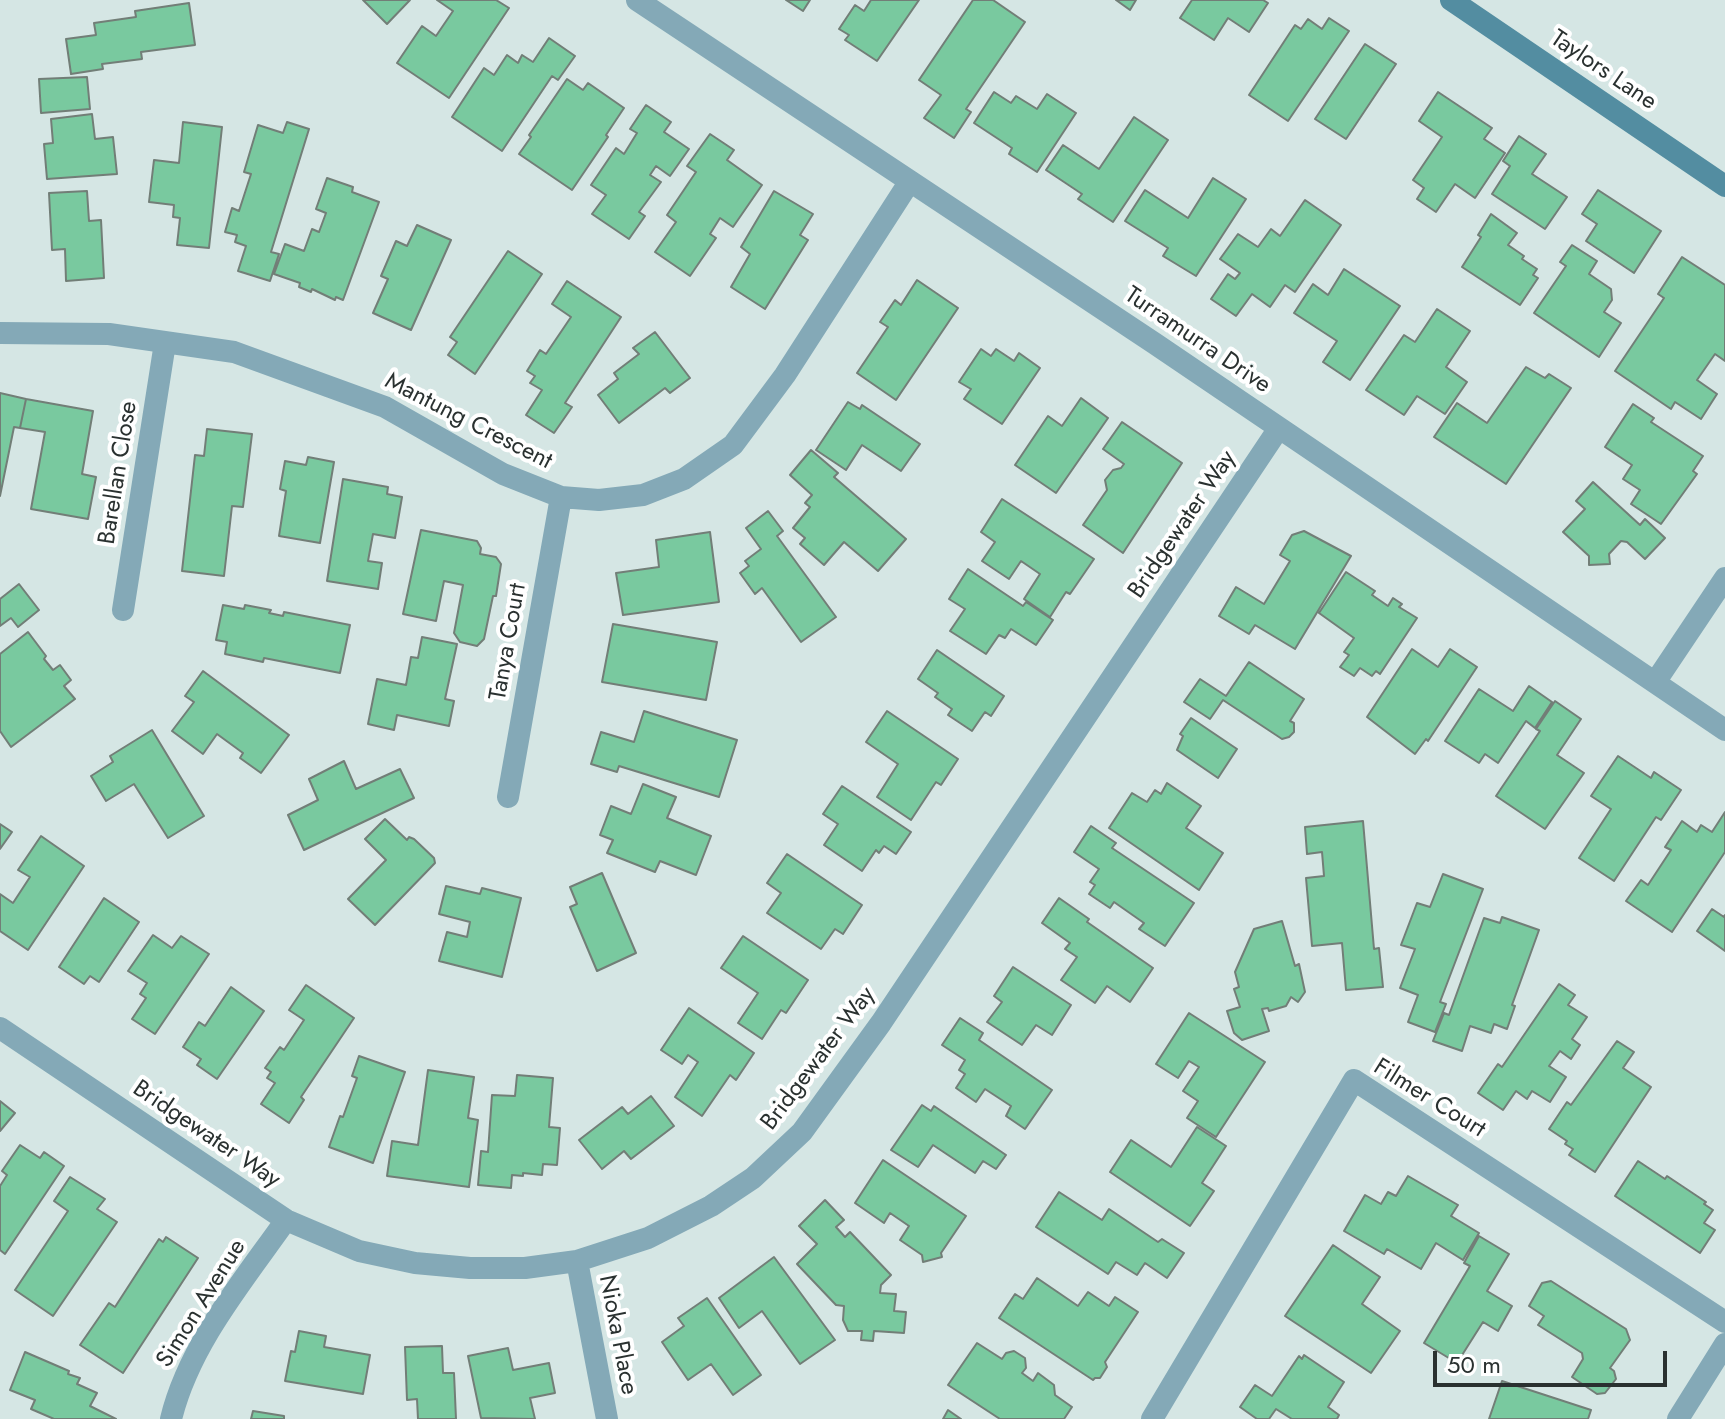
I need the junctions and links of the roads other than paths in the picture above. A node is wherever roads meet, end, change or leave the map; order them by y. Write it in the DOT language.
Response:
graph roads {
  1 [pos="637,0"];
  2 [pos="1451,0"];
  3 [pos="910,181"];
  4 [pos="1725,186"];
  5 [pos="0,333"];
  6 [pos="165,343"];
  7 [pos="1279,428"];
  8 [pos="561,497"];
  9 [pos="1725,578"];
  10 [pos="123,610"];
  11 [pos="1656,681"];
  12 [pos="1725,730"];
  13 [pos="508,797"];
  14 [pos="0,1028"];
  15 [pos="286,1220"];
  16 [pos="577,1261"];
  17 [pos="1725,1322"];
  18 [pos="1725,1344"];
  19 [pos="171,1419"];
  20 [pos="607,1419"];
  21 [pos="1152,1419"];
  22 [pos="1678,1419"];
  1 -- 3 [label="street, Turramurra Drive"];
  2 -- 4 [label="main road, Taylors Lane"];
  3 -- 7 [label="street, Turramurra Drive"];
  3 -- 8 [label="street, Mantung Crescent"];
  5 -- 6 [label="street, Mantung Crescent"];
  6 -- 8 [label="street, Mantung Crescent"];
  6 -- 10 [label="street, Barellan Close"];
  7 -- 11 [label="street, Turramurra Drive"];
  7 -- 16 [label="street, Bridgewater Way"];
  8 -- 13 [label="street, Tanya Court"];
  9 -- 11 [label="street"];
  11 -- 12 [label="street, Turramurra Drive"];
  14 -- 15 [label="street, Bridgewater Way"];
  15 -- 16 [label="street, Bridgewater Way"];
  15 -- 19 [label="street, Simon Avenue"];
  16 -- 20 [label="street, Nioka Place"];
  17 -- 21 [label="street, Filmer Court"];
  18 -- 22 [label="street"];
}
